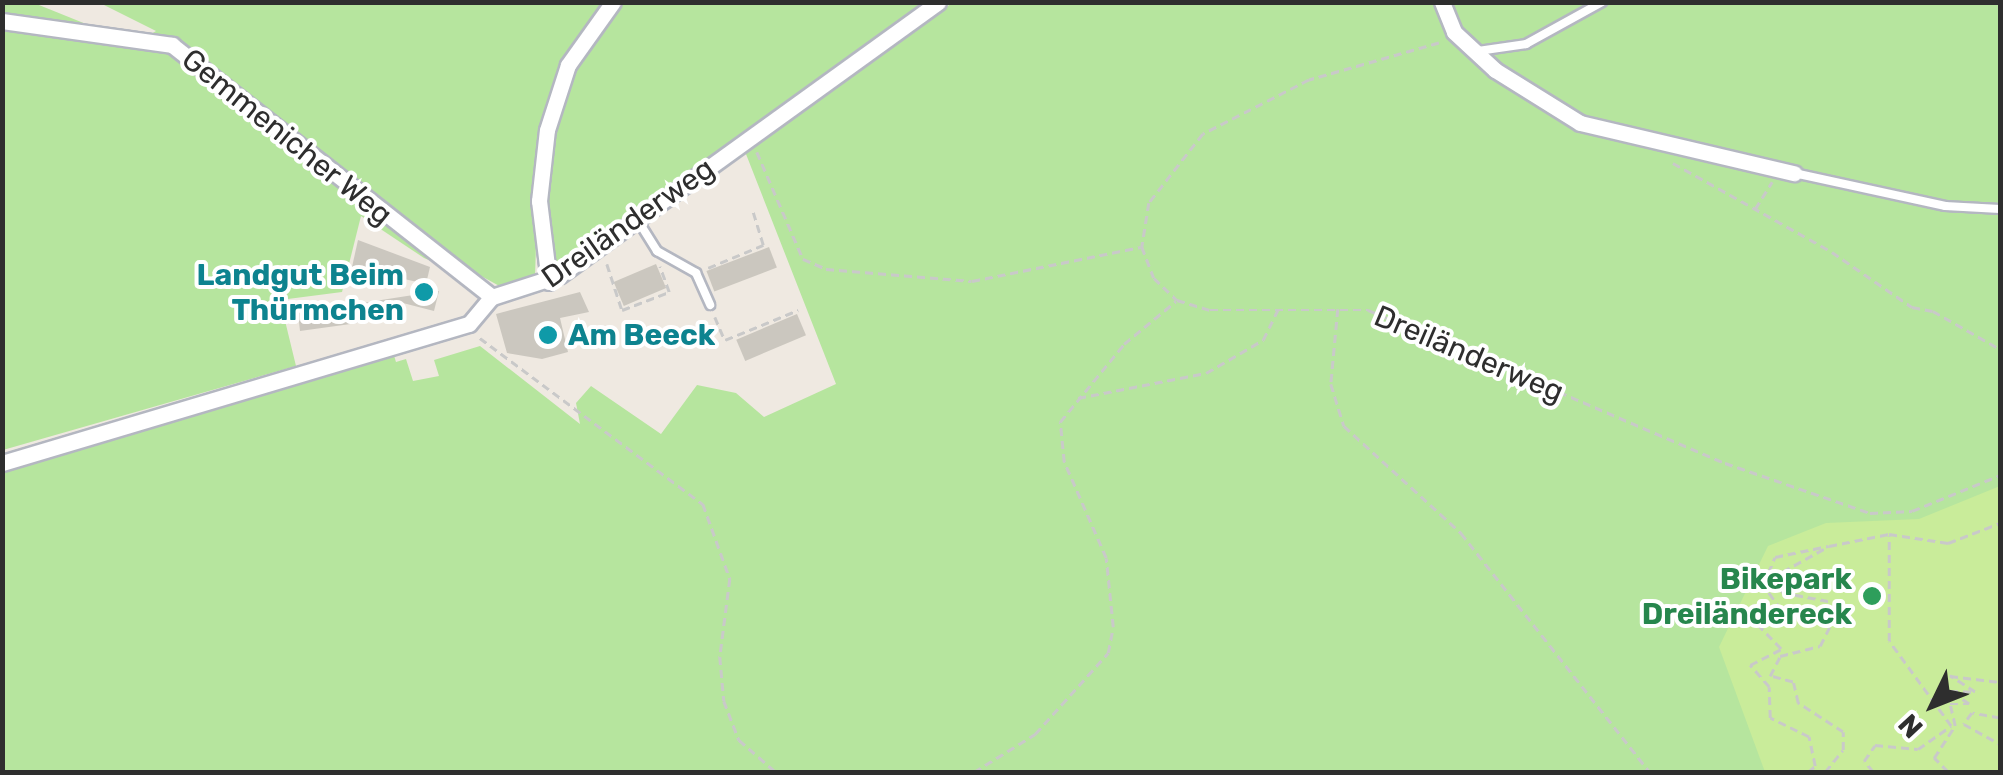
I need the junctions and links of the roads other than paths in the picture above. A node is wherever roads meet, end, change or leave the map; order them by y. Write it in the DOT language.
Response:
graph roads {
  1 [pos="613,2"];
  2 [pos="938,2"];
  3 [pos="1442,2"];
  4 [pos="1602,2"];
  5 [pos="2,21"];
  6 [pos="1476,52"];
  7 [pos="1794,173"];
  8 [pos="2000,209"];
  9 [pos="637,220"];
  10 [pos="549,282"];
  11 [pos="492,296"];
  12 [pos="710,305"];
  13 [pos="2,463"];
  1 -- 10 [label="street"];
  2 -- 9 [label="street, Dreiländerweg"];
  3 -- 6 [label="street"];
  4 -- 6 [label="lane"];
  5 -- 11 [label="street, Gemmenicher Weg"];
  6 -- 7 [label="street"];
  7 -- 8 [label="lane"];
  9 -- 10 [label="street, Dreiländerweg"];
  9 -- 12 [label="lane"];
  10 -- 11 [label="street, Dreiländerweg"];
  11 -- 13 [label="street"];
}
